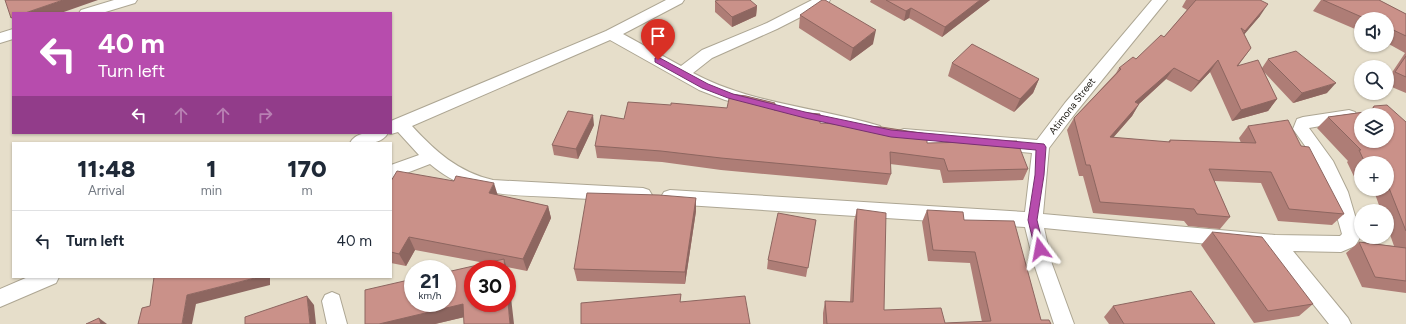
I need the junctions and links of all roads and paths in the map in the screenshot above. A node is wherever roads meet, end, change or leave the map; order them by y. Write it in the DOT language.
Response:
graph roads {
  1 [pos="130,0"];
  2 [pos="677,0"];
  3 [pos="823,0"];
  4 [pos="1160,0"];
  5 [pos="89,12"];
  6 [pos="12,34"];
  7 [pos="611,34"];
  8 [pos="0,38"];
  9 [pos="682,73"];
  10 [pos="1354,116"];
  11 [pos="396,126"];
  12 [pos="378,134"];
  13 [pos="360,142"];
  14 [pos="1041,147"];
  15 [pos="431,157"];
  16 [pos="392,172"];
  17 [pos="1033,220"];
  18 [pos="1275,243"];
  19 [pos="47,278"];
  20 [pos="0,298"];
  21 [pos="332,301"];
  22 [pos="337,324"];
  23 [pos="1064,324"];
  24 [pos="1340,324"];
  1 -- 5 [label="street"];
  2 -- 7 [label="street"];
  3 -- 9 [label="street"];
  4 -- 14 [label="street, Atimona Street"];
  6 -- 8 [label="street"];
  7 -- 9 [label="street"];
  7 -- 11 [label="street"];
  9 -- 14 [label="street"];
  10 -- 18 [label="street"];
  11 -- 15 [label="street"];
  12 -- 13 [label="street"];
  14 -- 17 [label="street"];
  15 -- 16 [label="street"];
  15 -- 17 [label="street"];
  17 -- 18 [label="street"];
  17 -- 23 [label="street"];
  18 -- 24 [label="street"];
  19 -- 20 [label="street"];
  21 -- 22 [label="street"];
}
